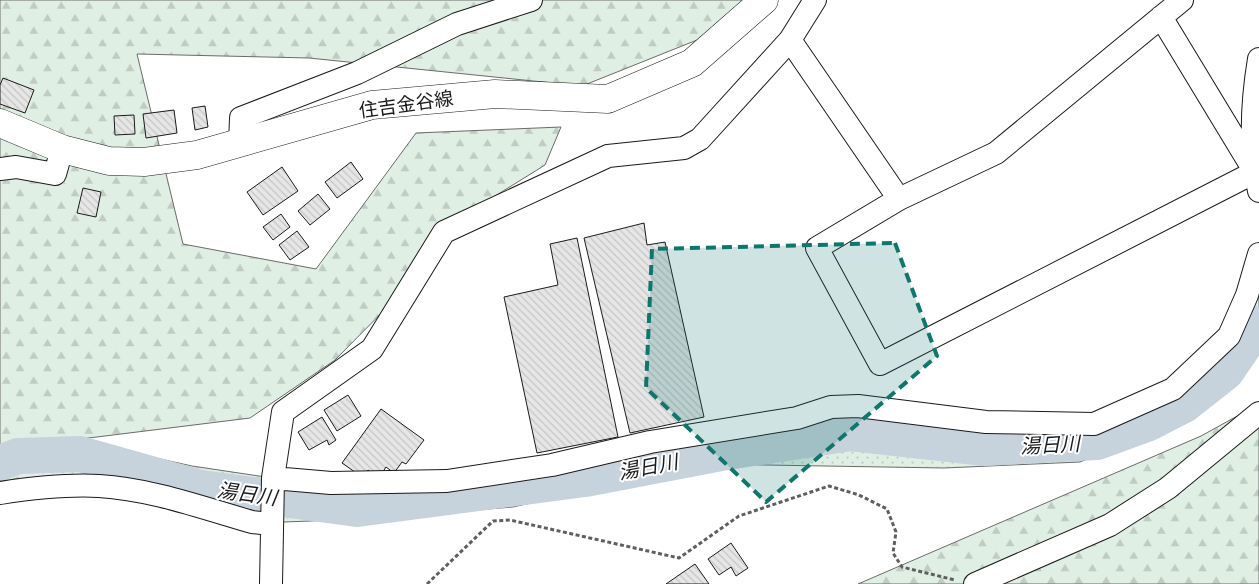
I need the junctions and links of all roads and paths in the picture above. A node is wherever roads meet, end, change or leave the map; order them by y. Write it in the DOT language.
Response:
graph roads {
  1 [pos="531,0"];
  2 [pos="764,0"];
  3 [pos="816,0"];
  4 [pos="1182,0"];
  5 [pos="1161,17"];
  6 [pos="790,40"];
  7 [pos="1259,58"];
  8 [pos="0,123"];
  9 [pos="240,144"];
  10 [pos="62,149"];
  11 [pos="0,169"];
  12 [pos="1257,182"];
  13 [pos="899,199"];
  14 [pos="1259,254"];
  15 [pos="1259,413"];
  16 [pos="273,478"];
  17 [pos="0,493"];
  18 [pos="271,522"];
  19 [pos="970,583"];
  20 [pos="271,584"];
  21 [pos="427,584"];
  1 -- 9 [label="street"];
  2 -- 9 [label="main road, 住吉金谷線"];
  3 -- 6 [label="street"];
  4 -- 5 [label="street"];
  5 -- 12 [label="street"];
  5 -- 13 [label="street"];
  6 -- 13 [label="street"];
  6 -- 16 [label="street"];
  7 -- 12 [label="street"];
  8 -- 10 [label="main road, 住吉金谷線"];
  9 -- 10 [label="main road, 住吉金谷線"];
  10 -- 11 [label="street"];
  12 -- 13 [label="street"];
  14 -- 16 [label="street"];
  15 -- 19 [label="street"];
  16 -- 18 [label="street"];
  17 -- 18 [label="street"];
  18 -- 20 [label="street"];
  19 -- 21 [label="path"];
}
